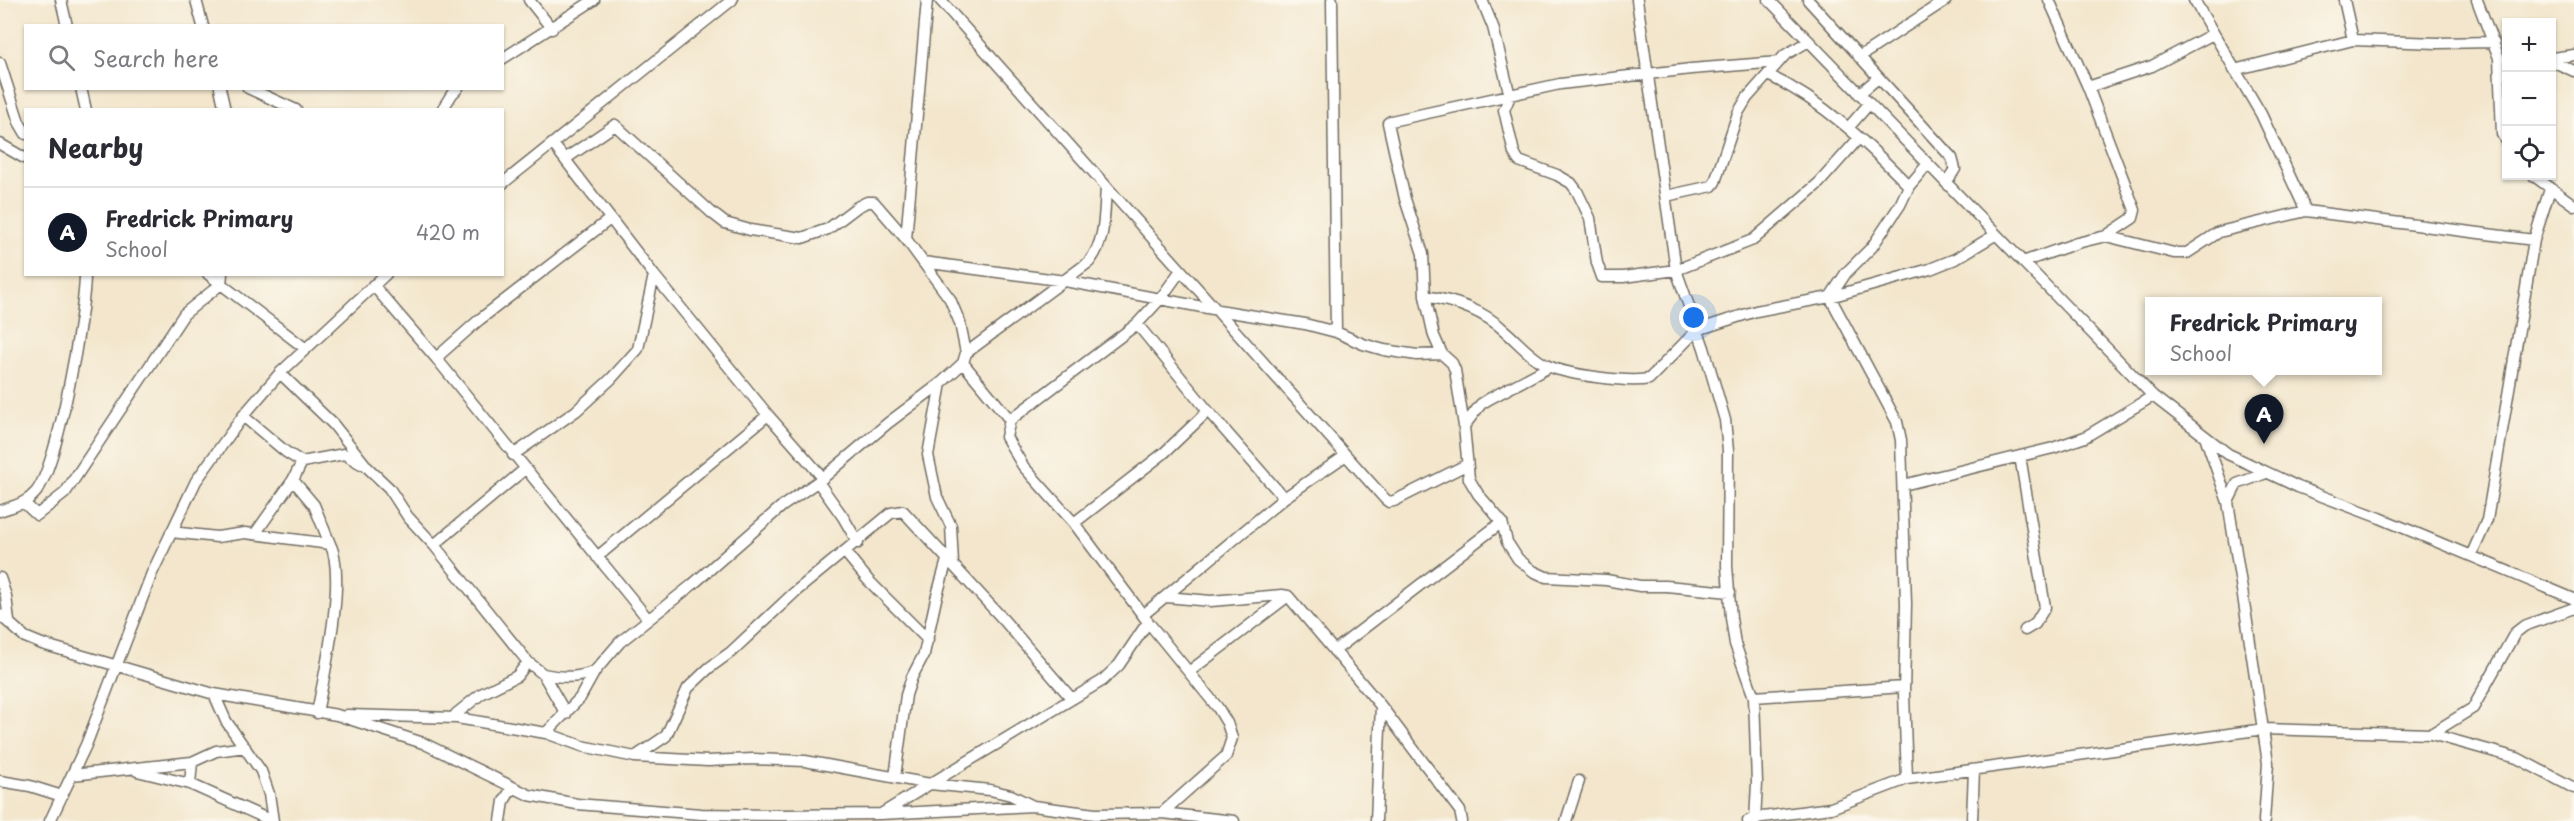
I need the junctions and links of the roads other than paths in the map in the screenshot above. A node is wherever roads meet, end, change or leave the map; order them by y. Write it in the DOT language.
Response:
graph roads {
  1 [pos="61,0"];
  2 [pos="196,0"];
  3 [pos="529,0"];
  4 [pos="594,0"];
  5 [pos="732,0"];
  6 [pos="927,0"];
  7 [pos="940,0"];
  8 [pos="1332,0"];
  9 [pos="1482,0"];
  10 [pos="1637,0"];
  11 [pos="1769,0"];
  12 [pos="1808,0"];
  13 [pos="1946,0"];
  14 [pos="2049,0"];
  15 [pos="2194,0"];
  16 [pos="2344,0"];
  17 [pos="2477,0"];
  18 [pos="67,24"];
  19 [pos="202,24"];
  20 [pos="552,28"];
  21 [pos="2212,34"];
  22 [pos="2353,40"];
  23 [pos="1809,41"];
  24 [pos="2494,42"];
  25 [pos="2574,55"];
  26 [pos="2502,56"];
  27 [pos="1859,57"];
  28 [pos="504,58"];
  29 [pos="2556,59"];
  30 [pos="1779,62"];
  31 [pos="2556,62"];
  32 [pos="0,63"];
  33 [pos="2234,70"];
  34 [pos="2574,71"];
  35 [pos="2503,72"];
  36 [pos="1648,74"];
  37 [pos="1768,75"];
  38 [pos="1878,78"];
  39 [pos="2088,87"];
  40 [pos="81,90"];
  41 [pos="220,90"];
  42 [pos="252,90"];
  43 [pos="457,90"];
  44 [pos="1859,94"];
  45 [pos="1510,96"];
  46 [pos="1869,104"];
  47 [pos="86,108"];
  48 [pos="225,108"];
  49 [pos="292,108"];
  50 [pos="443,108"];
  51 [pos="2502,126"];
  52 [pos="1848,128"];
  53 [pos="24,131"];
  54 [pos="1859,138"];
  55 [pos="0,144"];
  56 [pos="552,144"];
  57 [pos="24,158"];
  58 [pos="565,159"];
  59 [pos="1927,165"];
  60 [pos="2539,180"];
  61 [pos="504,182"];
  62 [pos="1946,183"];
  63 [pos="1909,186"];
  64 [pos="1106,188"];
  65 [pos="2550,189"];
  66 [pos="1666,196"];
  67 [pos="2574,205"];
  68 [pos="2306,211"];
  69 [pos="610,219"];
  70 [pos="1995,235"];
  71 [pos="2106,236"];
  72 [pos="906,239"];
  73 [pos="2534,240"];
  74 [pos="923,262"];
  75 [pos="2023,262"];
  76 [pos="1181,270"];
  77 [pos="1676,270"];
  78 [pos="654,275"];
  79 [pos="85,276"];
  80 [pos="384,276"];
  81 [pos="222,279"];
  82 [pos="1065,281"];
  83 [pos="373,285"];
  84 [pos="1425,296"];
  85 [pos="1830,297"];
  86 [pos="1161,298"];
  87 [pos="1218,310"];
  88 [pos="1137,324"];
  89 [pos="1697,330"];
  90 [pos="1336,332"];
  91 [pos="306,349"];
  92 [pos="1442,354"];
  93 [pos="436,358"];
  94 [pos="964,358"];
  95 [pos="1550,367"];
  96 [pos="280,373"];
  97 [pos="941,383"];
  98 [pos="2153,396"];
  99 [pos="1208,411"];
  100 [pos="768,415"];
  101 [pos="243,416"];
  102 [pos="1010,420"];
  103 [pos="1464,426"];
  104 [pos="2205,436"];
  105 [pos="513,455"];
  106 [pos="1346,456"];
  107 [pos="2020,456"];
  108 [pos="302,462"];
  109 [pos="1466,465"];
  110 [pos="368,468"];
  111 [pos="525,469"];
  112 [pos="2266,473"];
  113 [pos="293,480"];
  114 [pos="820,480"];
  115 [pos="1903,485"];
  116 [pos="1284,498"];
  117 [pos="2228,502"];
  118 [pos="24,503"];
  119 [pos="0,512"];
  120 [pos="1502,522"];
  121 [pos="1074,523"];
  122 [pos="171,532"];
  123 [pos="255,534"];
  124 [pos="858,543"];
  125 [pos="330,544"];
  126 [pos="434,545"];
  127 [pos="846,552"];
  128 [pos="2470,556"];
  129 [pos="597,557"];
  130 [pos="950,562"];
  131 [pos="0,578"];
  132 [pos="1730,592"];
  133 [pos="1288,596"];
  134 [pos="1166,597"];
  135 [pos="2574,599"];
  136 [pos="2574,608"];
  137 [pos="4,618"];
  138 [pos="648,619"];
  139 [pos="1146,619"];
  140 [pos="2025,630"];
  141 [pos="928,640"];
  142 [pos="1334,651"];
  143 [pos="528,662"];
  144 [pos="116,664"];
  145 [pos="595,671"];
  146 [pos="1190,671"];
  147 [pos="543,674"];
  148 [pos="1904,687"];
  149 [pos="214,694"];
  150 [pos="1754,697"];
  151 [pos="1072,699"];
  152 [pos="1381,706"];
  153 [pos="317,713"];
  154 [pos="566,714"];
  155 [pos="337,715"];
  156 [pos="457,718"];
  157 [pos="2264,729"];
  158 [pos="546,733"];
  159 [pos="2431,734"];
  160 [pos="245,747"];
  161 [pos="635,757"];
  162 [pos="192,762"];
  163 [pos="128,769"];
  164 [pos="1974,770"];
  165 [pos="72,775"];
  166 [pos="895,777"];
  167 [pos="1907,778"];
  168 [pos="0,781"];
  169 [pos="1579,781"];
  170 [pos="190,784"];
  171 [pos="930,784"];
  172 [pos="512,788"];
  173 [pos="2574,788"];
  174 [pos="62,796"];
  175 [pos="1033,806"];
  176 [pos="620,809"];
  177 [pos="1162,813"];
  178 [pos="880,814"];
  179 [pos="270,820"];
  180 [pos="1753,820"];
  181 [pos="50,821"];
  182 [pos="501,821"];
  183 [pos="617,821"];
  184 [pos="868,821"];
  185 [pos="1234,821"];
  186 [pos="1376,821"];
  187 [pos="1462,821"];
  188 [pos="1566,821"];
  189 [pos="1972,821"];
  190 [pos="2264,821"];
  1 -- 18 [label="street"];
  2 -- 19 [label="street"];
  3 -- 20 [label="street"];
  4 -- 20 [label="street"];
  5 -- 56 [label="street"];
  6 -- 72 [label="street"];
  7 -- 64 [label="street"];
  8 -- 90 [label="street"];
  9 -- 45 [label="street"];
  10 -- 36 [label="street"];
  11 -- 23 [label="street"];
  12 -- 27 [label="street"];
  13 -- 27 [label="street"];
  14 -- 39 [label="street"];
  15 -- 21 [label="street"];
  16 -- 22 [label="street"];
  17 -- 24 [label="street"];
  20 -- 28 [label="street"];
  21 -- 33 [label="street"];
  21 -- 39 [label="street"];
  22 -- 24 [label="street"];
  22 -- 33 [label="street"];
  23 -- 30 [label="street"];
  23 -- 44 [label="street"];
  24 -- 26 [label="street"];
  25 -- 29 [label="street"];
  27 -- 38 [label="street"];
  30 -- 36 [label="street"];
  30 -- 37 [label="street"];
  31 -- 34 [label="street"];
  32 -- 53 [label="street"];
  33 -- 68 [label="street"];
  35 -- 51 [label="street"];
  36 -- 45 [label="street"];
  36 -- 66 [label="street"];
  37 -- 52 [label="street"];
  37 -- 66 [label="street"];
  38 -- 44 [label="street"];
  38 -- 62 [label="street"];
  39 -- 71 [label="street"];
  40 -- 47 [label="street"];
  41 -- 48 [label="street"];
  42 -- 49 [label="street"];
  43 -- 50 [label="street"];
  44 -- 46 [label="street"];
  45 -- 77 [label="street"];
  45 -- 84 [label="street"];
  46 -- 52 [label="street"];
  46 -- 59 [label="street"];
  52 -- 54 [label="street"];
  54 -- 63 [label="street"];
  54 -- 77 [label="street"];
  55 -- 57 [label="street"];
  56 -- 58 [label="street"];
  56 -- 61 [label="street"];
  58 -- 69 [label="street"];
  58 -- 72 [label="street"];
  59 -- 62 [label="street"];
  59 -- 63 [label="street"];
  60 -- 65 [label="street"];
  62 -- 70 [label="street"];
  63 -- 85 [label="street"];
  64 -- 76 [label="street"];
  64 -- 82 [label="street"];
  65 -- 67 [label="street"];
  65 -- 73 [label="street"];
  66 -- 77 [label="street"];
  68 -- 71 [label="street"];
  68 -- 73 [label="street"];
  69 -- 78 [label="street"];
  69 -- 93 [label="street"];
  70 -- 75 [label="street"];
  70 -- 85 [label="street"];
  71 -- 75 [label="street"];
  72 -- 74 [label="street"];
  73 -- 128 [label="street"];
  74 -- 82 [label="street"];
  74 -- 94 [label="street"];
  75 -- 98 [label="street"];
  76 -- 86 [label="street"];
  76 -- 87 [label="street"];
  77 -- 89 [label="street"];
  78 -- 100 [label="street"];
  78 -- 105 [label="street"];
  79 -- 118 [label="street"];
  80 -- 83 [label="street"];
  81 -- 91 [label="street"];
  81 -- 118 [label="street"];
  82 -- 86 [label="street"];
  82 -- 94 [label="street"];
  83 -- 91 [label="street"];
  83 -- 93 [label="street"];
  84 -- 92 [label="street"];
  84 -- 95 [label="street"];
  85 -- 89 [label="street"];
  85 -- 115 [label="street"];
  86 -- 87 [label="street"];
  86 -- 88 [label="street"];
  87 -- 90 [label="street"];
  87 -- 106 [label="street"];
  88 -- 99 [label="street"];
  88 -- 102 [label="street"];
  89 -- 95 [label="street"];
  89 -- 132 [label="street"];
  90 -- 92 [label="street"];
  91 -- 96 [label="street"];
  92 -- 103 [label="street"];
  93 -- 105 [label="street"];
  94 -- 97 [label="street"];
  94 -- 102 [label="street"];
  95 -- 103 [label="street"];
  96 -- 101 [label="street"];
  96 -- 110 [label="street"];
  97 -- 114 [label="street"];
  97 -- 130 [label="street"];
  98 -- 104 [label="street"];
  98 -- 107 [label="street"];
  99 -- 116 [label="street"];
  99 -- 121 [label="street"];
  100 -- 114 [label="street"];
  100 -- 129 [label="street"];
  101 -- 108 [label="street"];
  101 -- 122 [label="street"];
  102 -- 121 [label="street"];
  103 -- 109 [label="street"];
  104 -- 112 [label="street"];
  104 -- 117 [label="street"];
  105 -- 111 [label="street"];
  106 -- 109 [label="street"];
  106 -- 116 [label="street"];
  107 -- 115 [label="street"];
  107 -- 140 [label="street"];
  108 -- 110 [label="street"];
  108 -- 113 [label="street"];
  109 -- 120 [label="street"];
  110 -- 126 [label="street"];
  111 -- 126 [label="street"];
  111 -- 129 [label="street"];
  112 -- 117 [label="street"];
  112 -- 128 [label="street"];
  113 -- 123 [label="street"];
  113 -- 125 [label="street"];
  114 -- 124 [label="street"];
  114 -- 138 [label="street"];
  115 -- 148 [label="street"];
  116 -- 134 [label="street"];
  117 -- 157 [label="street"];
  118 -- 119 [label="street"];
  120 -- 132 [label="street"];
  120 -- 142 [label="street"];
  121 -- 139 [label="street"];
  122 -- 123 [label="street"];
  122 -- 144 [label="street"];
  123 -- 125 [label="street"];
  124 -- 127 [label="street"];
  124 -- 130 [label="street"];
  125 -- 153 [label="street"];
  126 -- 143 [label="street"];
  127 -- 141 [label="street"];
  127 -- 161 [label="street"];
  128 -- 135 [label="street"];
  129 -- 138 [label="street"];
  130 -- 141 [label="street"];
  130 -- 151 [label="street"];
  131 -- 137 [label="street"];
  132 -- 150 [label="street"];
  133 -- 134 [label="street"];
  133 -- 142 [label="street"];
  133 -- 146 [label="street"];
  134 -- 139 [label="street"];
  136 -- 159 [label="street"];
  137 -- 144 [label="street"];
  138 -- 145 [label="street"];
  139 -- 146 [label="street"];
  139 -- 151 [label="street"];
  141 -- 166 [label="street"];
  142 -- 152 [label="street"];
  143 -- 147 [label="street"];
  143 -- 156 [label="street"];
  144 -- 149 [label="street"];
  144 -- 165 [label="street"];
  145 -- 147 [label="street"];
  145 -- 154 [label="street"];
  146 -- 177 [label="street"];
  147 -- 154 [label="street"];
  148 -- 150 [label="street"];
  148 -- 167 [label="street"];
  149 -- 153 [label="street"];
  149 -- 160 [label="street"];
  150 -- 180 [label="street"];
  151 -- 171 [label="street"];
  152 -- 186 [label="street"];
  152 -- 187 [label="street"];
  153 -- 155 [label="street"];
  154 -- 158 [label="street"];
  155 -- 156 [label="street"];
  155 -- 172 [label="street"];
  156 -- 158 [label="street"];
  157 -- 159 [label="street"];
  157 -- 164 [label="street"];
  157 -- 190 [label="street"];
  158 -- 161 [label="street"];
  159 -- 173 [label="street"];
  160 -- 162 [label="street"];
  160 -- 179 [label="street"];
  161 -- 166 [label="street"];
  162 -- 163 [label="street"];
  162 -- 170 [label="street"];
  163 -- 165 [label="street"];
  163 -- 170 [label="street"];
  164 -- 167 [label="street"];
  164 -- 189 [label="street"];
  165 -- 174 [label="street"];
  166 -- 171 [label="street"];
  167 -- 180 [label="street"];
  168 -- 174 [label="street"];
  169 -- 188 [label="street"];
  170 -- 179 [label="street"];
  171 -- 175 [label="street"];
  171 -- 178 [label="street"];
  172 -- 176 [label="street"];
  172 -- 182 [label="street"];
  174 -- 181 [label="street"];
  175 -- 177 [label="street"];
  175 -- 178 [label="street"];
  176 -- 178 [label="street"];
  176 -- 183 [label="street"];
  177 -- 185 [label="street"];
  178 -- 184 [label="street"];
}
